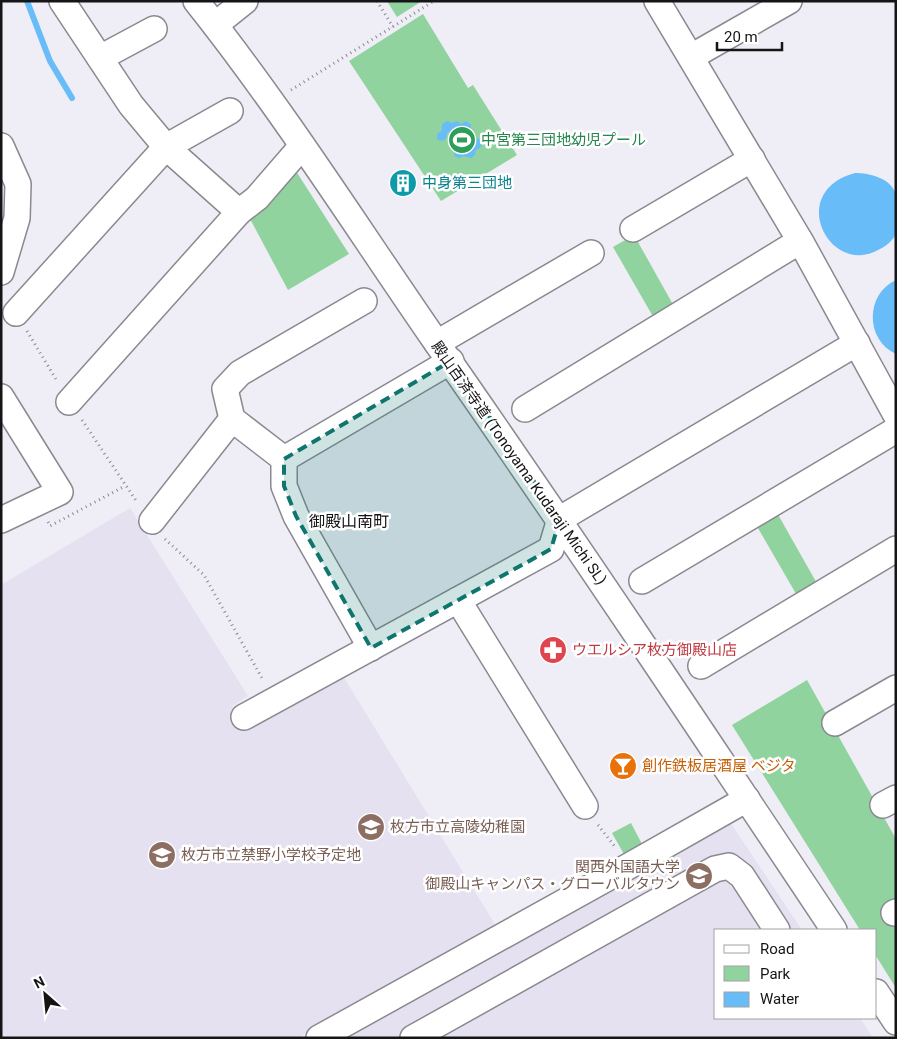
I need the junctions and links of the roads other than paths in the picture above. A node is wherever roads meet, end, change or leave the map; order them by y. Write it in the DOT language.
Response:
graph roads {
  1 [pos="62,1"];
  2 [pos="196,1"];
  3 [pos="245,1"];
  4 [pos="657,1"];
  5 [pos="789,1"];
  6 [pos="215,25"];
  7 [pos="154,29"];
  8 [pos="691,57"];
  9 [pos="100,58"];
  10 [pos="230,111"];
  11 [pos="166,146"];
  12 [pos="302,146"];
  13 [pos="9,157"];
  14 [pos="752,159"];
  15 [pos="240,212"];
  16 [pos="633,229"];
  17 [pos="800,241"];
  18 [pos="591,253"];
  19 [pos="1,272"];
  20 [pos="364,302"];
  21 [pos="16,313"];
  22 [pos="857,343"];
  23 [pos="444,352"];
  24 [pos="70,402"];
  25 [pos="4,408"];
  26 [pos="525,409"];
  27 [pos="896,415"];
  28 [pos="232,419"];
  29 [pos="896,430"];
  30 [pos="284,459"];
  31 [pos="560,519"];
  32 [pos="1,520"];
  33 [pos="152,521"];
  34 [pos="896,549"];
  35 [pos="642,581"];
  36 [pos="458,600"];
  37 [pos="371,648"];
  38 [pos="701,666"];
  39 [pos="896,688"];
  40 [pos="244,717"];
  41 [pos="835,723"];
  42 [pos="747,799"];
  43 [pos="584,806"];
  44 [pos="776,929"];
  45 [pos="833,929"];
  46 [pos="877,994"];
  47 [pos="896,1022"];
  48 [pos="319,1038"];
  49 [pos="413,1038"];
  1 -- 9 [label="street"];
  2 -- 6 [label="street, 殿山百済寺道 (Tonoyama Kudaraji Michi SL)"];
  3 -- 6 [label="street"];
  4 -- 8 [label="street"];
  5 -- 8 [label="street"];
  6 -- 12 [label="street, 殿山百済寺道 (Tonoyama Kudaraji Michi SL)"];
  7 -- 9 [label="street"];
  8 -- 14 [label="street"];
  9 -- 11 [label="street"];
  10 -- 11 [label="street"];
  11 -- 15 [label="street"];
  11 -- 21 [label="street"];
  12 -- 15 [label="street"];
  12 -- 23 [label="street, 殿山百済寺道 (Tonoyama Kudaraji Michi SL)"];
  13 -- 19 [label="street"];
  14 -- 16 [label="street"];
  14 -- 17 [label="street"];
  15 -- 24 [label="street"];
  17 -- 22 [label="street"];
  17 -- 26 [label="street"];
  18 -- 23 [label="street"];
  20 -- 28 [label="street"];
  22 -- 27 [label="street"];
  22 -- 31 [label="street"];
  23 -- 30 [label="street"];
  23 -- 31 [label="street, 殿山百済寺道 (Tonoyama Kudaraji Michi SL)"];
  25 -- 32 [label="street"];
  28 -- 30 [label="street"];
  28 -- 33 [label="street"];
  29 -- 35 [label="street"];
  30 -- 37 [label="street"];
  31 -- 36 [label="street"];
  31 -- 42 [label="street, 殿山百済寺道 (Tonoyama Kudaraji Michi SL)"];
  34 -- 38 [label="street"];
  36 -- 37 [label="street"];
  36 -- 43 [label="street"];
  37 -- 40 [label="street"];
  39 -- 41 [label="street"];
  42 -- 45 [label="street, 殿山百済寺道 (Tonoyama Kudaraji Michi SL)"];
  42 -- 48 [label="street"];
  44 -- 49 [label="street"];
  46 -- 47 [label="street"];
}
